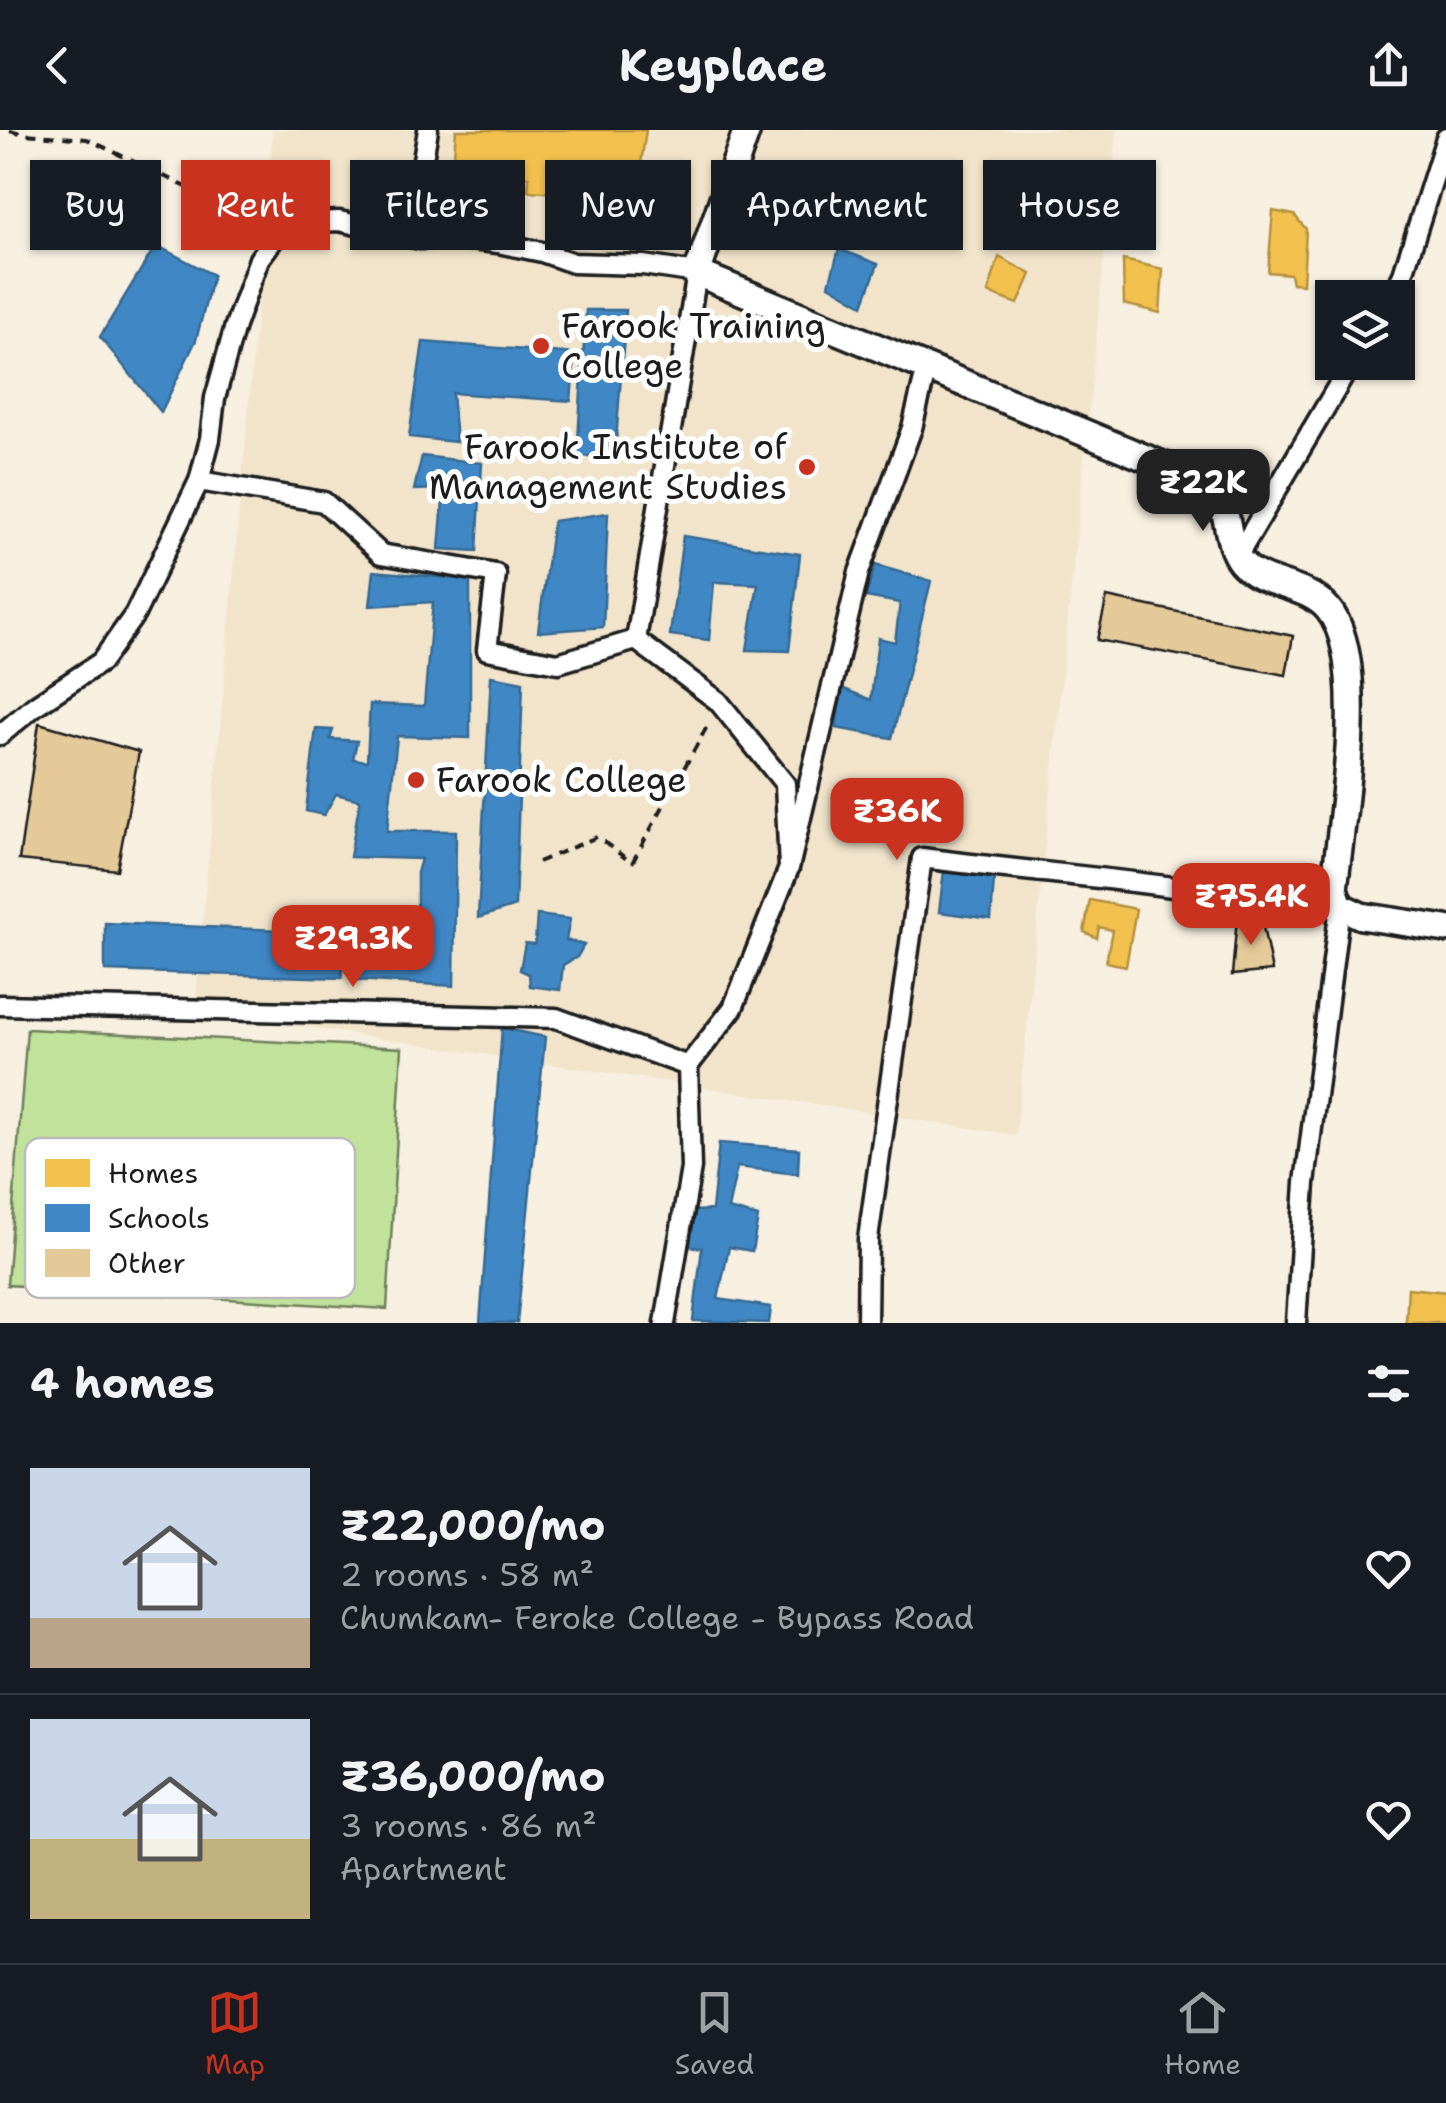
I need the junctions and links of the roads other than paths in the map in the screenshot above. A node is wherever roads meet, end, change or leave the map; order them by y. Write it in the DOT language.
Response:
graph roads {
  1 [pos="428,130"];
  2 [pos="747,130"];
  3 [pos="1446,138"];
  4 [pos="423,160"];
  5 [pos="350,223"];
  6 [pos="525,249"];
  7 [pos="697,274"];
  8 [pos="1400,280"];
  9 [pos="927,367"];
  10 [pos="1341,380"];
  11 [pos="199,481"];
  12 [pos="1237,557"];
  13 [pos="636,640"];
  14 [pos="0,735"];
  15 [pos="790,868"];
  16 [pos="1340,906"];
  17 [pos="1446,929"];
  18 [pos="0,1005"];
  19 [pos="688,1066"];
  20 [pos="665,1323"];
  21 [pos="867,1323"];
  22 [pos="1296,1323"];
  1 -- 4 [label="street"];
  2 -- 7 [label="main road"];
  3 -- 8 [label="street"];
  5 -- 11 [label="street"];
  6 -- 7 [label="street"];
  7 -- 9 [label="main road"];
  7 -- 13 [label="street"];
  9 -- 12 [label="main road"];
  9 -- 15 [label="street"];
  10 -- 12 [label="street"];
  11 -- 13 [label="street"];
  11 -- 14 [label="street"];
  12 -- 16 [label="main road"];
  13 -- 15 [label="street"];
  15 -- 19 [label="street"];
  16 -- 17 [label="main road"];
  16 -- 21 [label="street"];
  16 -- 22 [label="street"];
  18 -- 19 [label="street"];
  19 -- 20 [label="street"];
}
